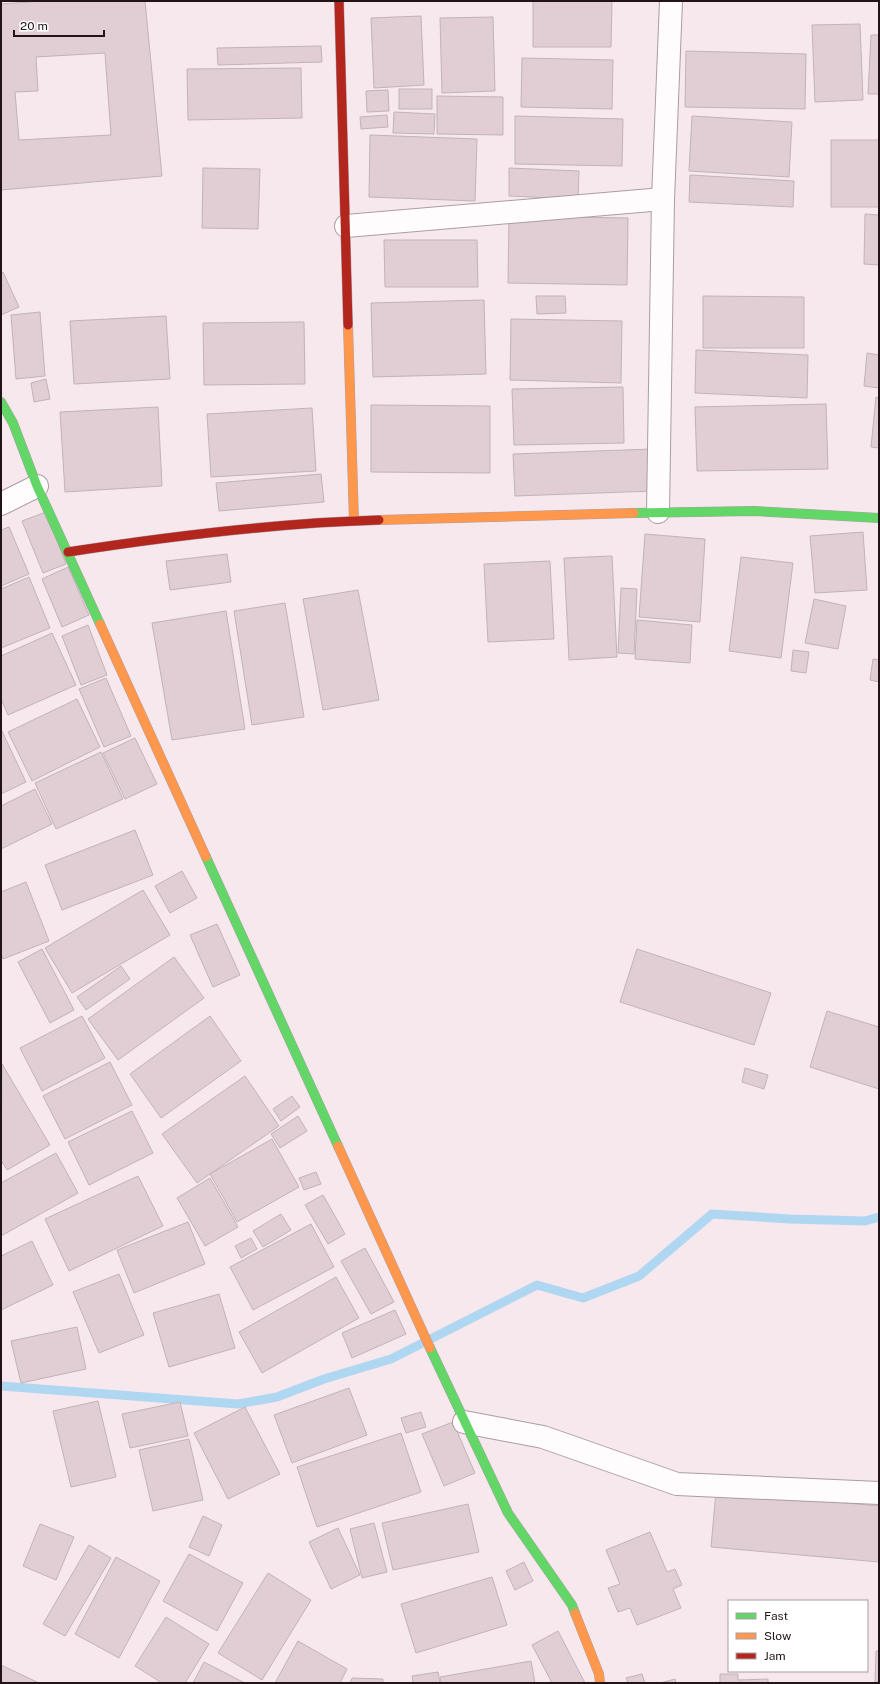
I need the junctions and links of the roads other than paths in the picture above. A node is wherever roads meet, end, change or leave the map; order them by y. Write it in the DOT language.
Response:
graph roads {
  1 [pos="339,1"];
  2 [pos="672,1"];
  3 [pos="663,199"];
  4 [pos="346,226"];
  5 [pos="1,402"];
  6 [pos="37,486"];
  7 [pos="1,504"];
  8 [pos="658,512"];
  9 [pos="879,518"];
  10 [pos="354,521"];
  11 [pos="68,552"];
  12 [pos="464,1422"];
  13 [pos="879,1494"];
  14 [pos="600,1683"];
  1 -- 4 [label="street"];
  2 -- 3 [label="street"];
  3 -- 4 [label="street"];
  3 -- 8 [label="street"];
  4 -- 10 [label="street"];
  5 -- 6 [label="street"];
  6 -- 7 [label="street"];
  6 -- 11 [label="street"];
  8 -- 9 [label="street"];
  8 -- 10 [label="street"];
  10 -- 11 [label="street"];
  11 -- 12 [label="street"];
  12 -- 13 [label="street"];
  12 -- 14 [label="street"];
}
